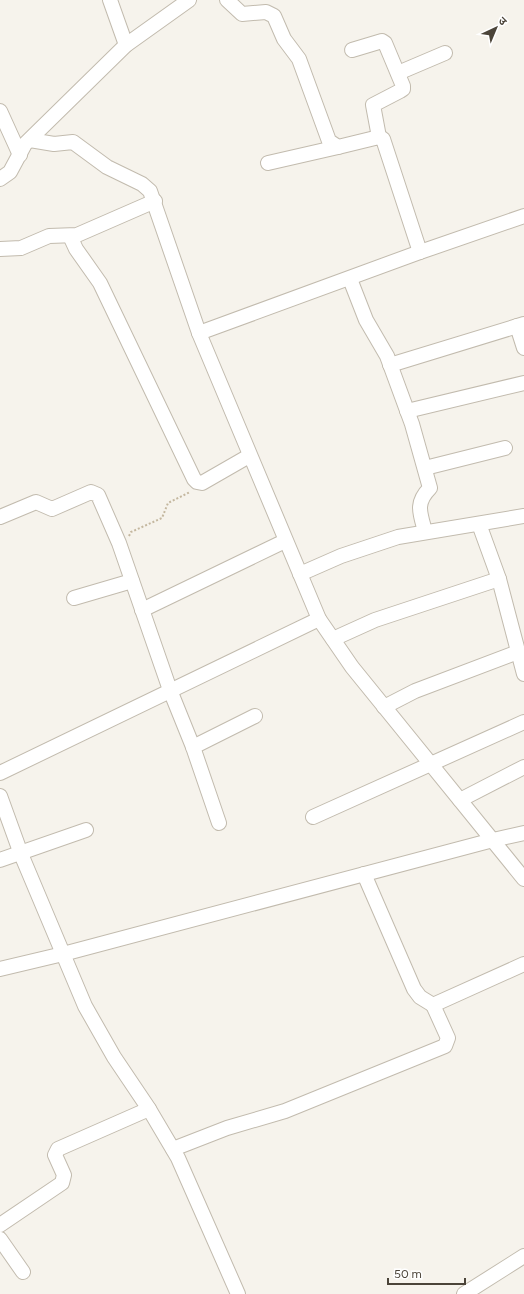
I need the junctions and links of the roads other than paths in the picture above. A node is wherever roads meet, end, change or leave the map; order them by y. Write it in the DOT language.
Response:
graph roads {
  1 [pos="110,0"];
  2 [pos="190,0"];
  3 [pos="227,0"];
  4 [pos="126,45"];
  5 [pos="352,50"];
  6 [pos="445,53"];
  7 [pos="398,73"];
  8 [pos="0,111"];
  9 [pos="379,137"];
  10 [pos="30,140"];
  11 [pos="338,147"];
  12 [pos="20,155"];
  13 [pos="268,163"];
  14 [pos="0,179"];
  15 [pos="155,201"];
  16 [pos="524,216"];
  17 [pos="70,236"];
  18 [pos="0,249"];
  19 [pos="420,252"];
  20 [pos="350,279"];
  21 [pos="520,325"];
  22 [pos="199,333"];
  23 [pos="524,348"];
  24 [pos="390,365"];
  25 [pos="524,384"];
  26 [pos="407,411"];
  27 [pos="505,448"];
  28 [pos="249,456"];
  29 [pos="425,468"];
  30 [pos="524,516"];
  31 [pos="0,517"];
  32 [pos="479,524"];
  33 [pos="425,531"];
  34 [pos="285,541"];
  35 [pos="300,574"];
  36 [pos="499,579"];
  37 [pos="132,581"];
  38 [pos="74,598"];
  39 [pos="142,610"];
  40 [pos="319,619"];
  41 [pos="333,639"];
  42 [pos="518,652"];
  43 [pos="524,674"];
  44 [pos="170,690"];
  45 [pos="384,707"];
  46 [pos="255,716"];
  47 [pos="524,722"];
  48 [pos="193,747"];
  49 [pos="431,765"];
  50 [pos="524,767"];
  51 [pos="0,773"];
  52 [pos="1,800"];
  53 [pos="460,800"];
  54 [pos="313,817"];
  55 [pos="219,823"];
  56 [pos="86,830"];
  57 [pos="524,833"];
  58 [pos="493,840"];
  59 [pos="21,854"];
  60 [pos="0,860"];
  61 [pos="364,874"];
  62 [pos="524,879"];
  63 [pos="63,954"];
  64 [pos="524,964"];
  65 [pos="0,969"];
  66 [pos="433,1005"];
  67 [pos="149,1109"];
  68 [pos="173,1149"];
  69 [pos="0,1225"];
  70 [pos="0,1239"];
  71 [pos="524,1256"];
  72 [pos="23,1272"];
  73 [pos="238,1294"];
  74 [pos="464,1294"];
  1 -- 4 [label="street"];
  2 -- 4 [label="street"];
  3 -- 11 [label="street"];
  4 -- 10 [label="street"];
  5 -- 7 [label="street"];
  6 -- 7 [label="street"];
  7 -- 9 [label="street"];
  8 -- 12 [label="street"];
  9 -- 11 [label="street"];
  9 -- 19 [label="street"];
  10 -- 12 [label="street"];
  10 -- 15 [label="street"];
  11 -- 13 [label="street"];
  12 -- 14 [label="street"];
  15 -- 17 [label="street"];
  15 -- 22 [label="street"];
  16 -- 19 [label="street"];
  17 -- 18 [label="street"];
  17 -- 28 [label="street"];
  19 -- 20 [label="street"];
  20 -- 22 [label="street"];
  20 -- 24 [label="street"];
  21 -- 23 [label="street"];
  21 -- 24 [label="street"];
  22 -- 28 [label="street"];
  24 -- 26 [label="street"];
  25 -- 26 [label="street"];
  26 -- 29 [label="street"];
  27 -- 29 [label="street"];
  28 -- 34 [label="street"];
  29 -- 33 [label="street"];
  30 -- 32 [label="street"];
  31 -- 37 [label="street"];
  32 -- 33 [label="street"];
  32 -- 36 [label="street"];
  33 -- 35 [label="street"];
  34 -- 35 [label="street"];
  34 -- 39 [label="street"];
  35 -- 40 [label="street"];
  36 -- 41 [label="street"];
  36 -- 42 [label="street"];
  37 -- 38 [label="street"];
  37 -- 39 [label="street"];
  39 -- 44 [label="street"];
  40 -- 41 [label="street"];
  40 -- 44 [label="street"];
  41 -- 45 [label="street"];
  42 -- 43 [label="street"];
  42 -- 45 [label="street"];
  44 -- 48 [label="street"];
  44 -- 51 [label="street"];
  45 -- 49 [label="street"];
  46 -- 48 [label="street"];
  47 -- 49 [label="street"];
  48 -- 55 [label="street"];
  49 -- 53 [label="street"];
  49 -- 54 [label="street"];
  50 -- 53 [label="street"];
  52 -- 59 [label="street"];
  53 -- 58 [label="street"];
  56 -- 59 [label="street"];
  57 -- 58 [label="street"];
  58 -- 61 [label="street"];
  58 -- 62 [label="street"];
  59 -- 60 [label="street"];
  59 -- 63 [label="street"];
  61 -- 63 [label="street"];
  61 -- 66 [label="street"];
  63 -- 65 [label="street"];
  63 -- 67 [label="street"];
  64 -- 66 [label="street"];
  66 -- 68 [label="street"];
  67 -- 68 [label="street"];
  67 -- 69 [label="street"];
  68 -- 73 [label="street"];
  70 -- 72 [label="street"];
  71 -- 74 [label="street"];
}
